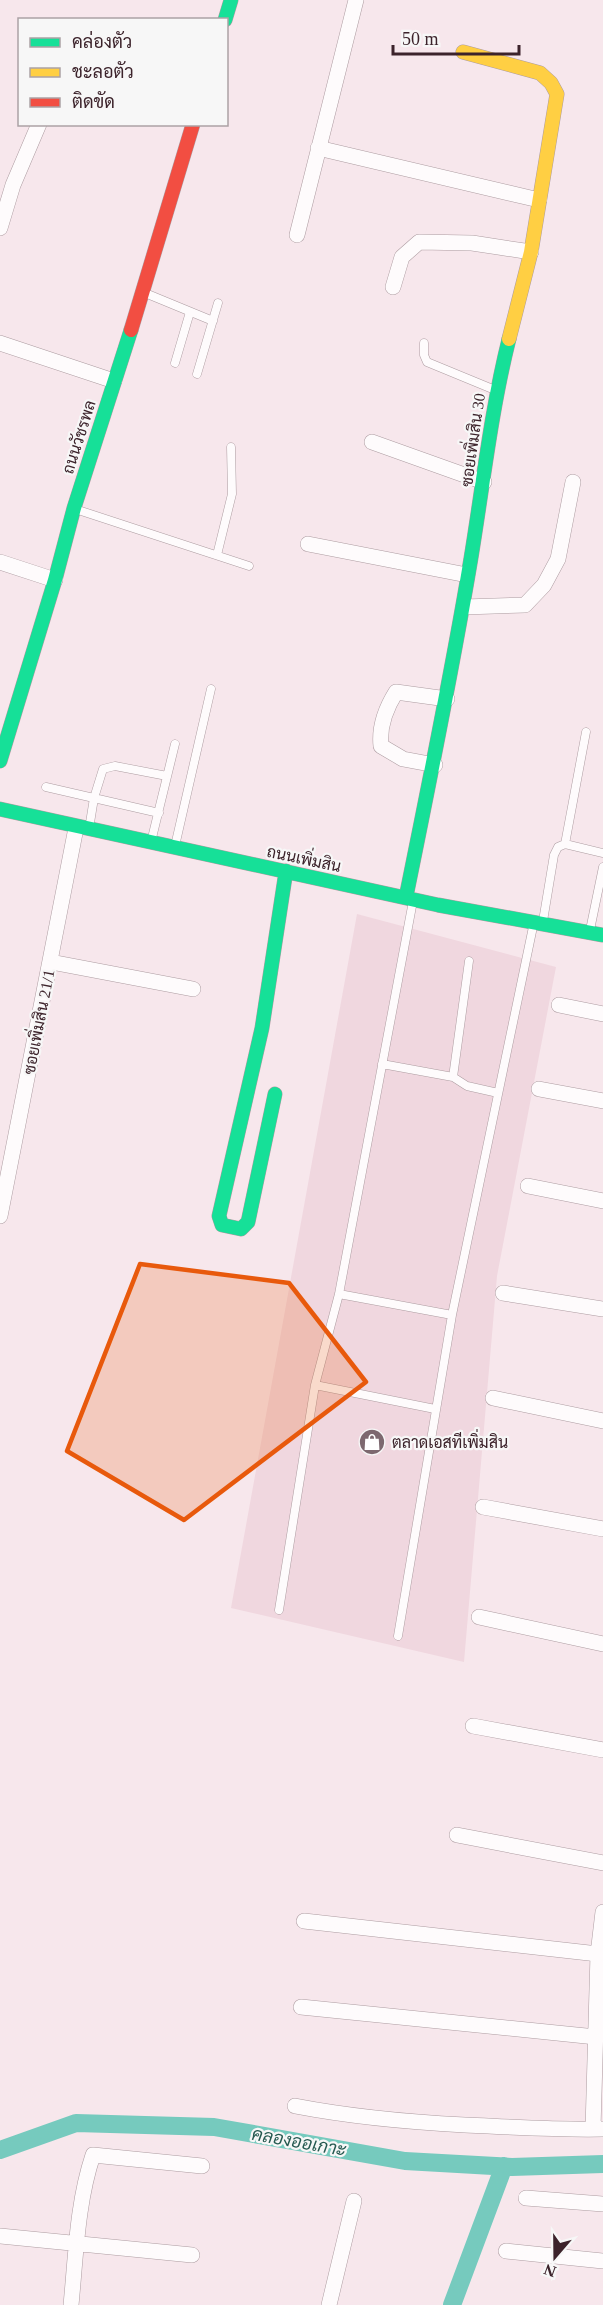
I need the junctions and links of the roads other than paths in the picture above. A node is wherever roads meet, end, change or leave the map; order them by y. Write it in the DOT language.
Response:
graph roads {
  1 [pos="231,0"];
  2 [pos="356,0"];
  3 [pos="226,18"];
  4 [pos="463,52"];
  5 [pos="38,126"];
  6 [pos="192,126"];
  7 [pos="318,148"];
  8 [pos="6,183"];
  9 [pos="539,200"];
  10 [pos="0,228"];
  11 [pos="297,235"];
  12 [pos="531,252"];
  13 [pos="393,287"];
  14 [pos="143,292"];
  15 [pos="218,303"];
  16 [pos="190,312"];
  17 [pos="213,321"];
  18 [pos="424,343"];
  19 [pos="0,344"];
  20 [pos="175,363"];
  21 [pos="196,374"];
  22 [pos="114,381"];
  23 [pos="496,391"];
  24 [pos="372,442"];
  25 [pos="231,447"];
  26 [pos="484,482"];
  27 [pos="573,482"];
  28 [pos="74,508"];
  29 [pos="308,544"];
  30 [pos="217,555"];
  31 [pos="0,562"];
  32 [pos="249,566"];
  33 [pos="467,575"];
  34 [pos="55,580"];
  35 [pos="464,607"];
  36 [pos="211,689"];
  37 [pos="447,699"];
  38 [pos="586,732"];
  39 [pos="175,744"];
  40 [pos="0,760"];
  41 [pos="435,765"];
  42 [pos="167,776"];
  43 [pos="46,787"];
  44 [pos="94,798"];
  45 [pos="0,809"];
  46 [pos="159,813"];
  47 [pos="82,829"];
  48 [pos="151,843"];
  49 [pos="566,844"];
  50 [pos="174,848"];
  51 [pos="603,853"];
  52 [pos="603,867"];
  53 [pos="286,872"];
  54 [pos="410,898"];
  55 [pos="539,921"];
  56 [pos="596,933"];
  57 [pos="469,961"];
  58 [pos="51,962"];
  59 [pos="193,989"];
  60 [pos="560,1005"];
  61 [pos="603,1014"];
  62 [pos="382,1064"];
  63 [pos="453,1077"];
  64 [pos="540,1089"];
  65 [pos="498,1093"];
  66 [pos="275,1094"];
  67 [pos="603,1101"];
  68 [pos="528,1186"];
  69 [pos="603,1201"];
  70 [pos="0,1216"];
  71 [pos="503,1293"];
  72 [pos="339,1294"];
  73 [pos="603,1309"];
  74 [pos="452,1315"];
  75 [pos="315,1385"];
  76 [pos="493,1398"];
  77 [pos="435,1409"];
  78 [pos="603,1420"];
  79 [pos="483,1507"];
  80 [pos="603,1529"];
  81 [pos="279,1610"];
  82 [pos="479,1617"];
  83 [pos="398,1636"];
  84 [pos="603,1644"];
  85 [pos="473,1726"];
  86 [pos="603,1750"];
  87 [pos="457,1835"];
  88 [pos="603,1863"];
  89 [pos="603,1912"];
  90 [pos="304,1921"];
  91 [pos="601,1933"];
  92 [pos="598,1954"];
  93 [pos="301,2007"];
  94 [pos="600,2017"];
  95 [pos="596,2037"];
  96 [pos="295,2106"];
  97 [pos="598,2129"];
  98 [pos="202,2166"];
  99 [pos="526,2198"];
  100 [pos="354,2201"];
  101 [pos="603,2204"];
  102 [pos="0,2236"];
  103 [pos="77,2245"];
  104 [pos="506,2251"];
  105 [pos="192,2255"];
  106 [pos="603,2261"];
  107 [pos="71,2305"];
  108 [pos="329,2305"];
  1 -- 3 [label="street"];
  2 -- 7 [label="street"];
  4 -- 9 [label="street, ซอยเพิ่มสิน 30"];
  5 -- 8 [label="street"];
  6 -- 14 [label="street, ถนนวัชรพล"];
  7 -- 9 [label="street"];
  7 -- 11 [label="street"];
  8 -- 10 [label="street"];
  9 -- 12 [label="street, ซอยเพิ่มสิน 30"];
  12 -- 13 [label="street"];
  12 -- 23 [label="street, ซอยเพิ่มสิน 30"];
  14 -- 16 [label="lane"];
  14 -- 22 [label="street, ถนนวัชรพล"];
  15 -- 17 [label="lane"];
  16 -- 17 [label="lane"];
  16 -- 20 [label="lane"];
  17 -- 21 [label="lane"];
  18 -- 23 [label="lane"];
  19 -- 22 [label="street"];
  22 -- 28 [label="street, ถนนวัชรพล"];
  23 -- 26 [label="street, ซอยเพิ่มสิน 30"];
  24 -- 26 [label="street"];
  25 -- 30 [label="lane"];
  26 -- 33 [label="street, ซอยเพิ่มสิน 30"];
  27 -- 35 [label="street"];
  28 -- 30 [label="lane"];
  28 -- 34 [label="street, ถนนวัชรพล"];
  29 -- 33 [label="street"];
  30 -- 32 [label="lane"];
  31 -- 34 [label="street"];
  33 -- 35 [label="street, ซอยเพิ่มสิน 30"];
  34 -- 40 [label="street, ถนนวัชรพล"];
  35 -- 37 [label="street, ซอยเพิ่มสิน 30"];
  36 -- 50 [label="lane"];
  37 -- 41 [label="street, ซอยเพิ่มสิน 30"];
  37 -- 41 [label="street"];
  38 -- 49 [label="lane"];
  39 -- 42 [label="lane"];
  41 -- 54 [label="street, ซอยเพิ่มสิน 30"];
  42 -- 44 [label="lane"];
  42 -- 46 [label="lane"];
  43 -- 44 [label="lane"];
  44 -- 46 [label="lane"];
  44 -- 47 [label="lane"];
  45 -- 47 [label="street, ถนนเพิ่มสิน"];
  46 -- 48 [label="lane"];
  47 -- 48 [label="street, ถนนเพิ่มสิน"];
  47 -- 58 [label="street, ซอยเพิ่มสิน 21/1"];
  48 -- 50 [label="street, ถนนเพิ่มสิน"];
  49 -- 51 [label="lane"];
  49 -- 55 [label="lane"];
  50 -- 53 [label="street, ถนนเพิ่มสิน"];
  52 -- 56 [label="lane"];
  53 -- 54 [label="street, ถนนเพิ่มสิน"];
  53 -- 66 [label="street"];
  54 -- 55 [label="street, ถนนเพิ่มสิน"];
  54 -- 62 [label="lane"];
  55 -- 56 [label="street, ถนนเพิ่มสิน"];
  55 -- 65 [label="lane"];
  57 -- 63 [label="lane"];
  58 -- 59 [label="street"];
  58 -- 70 [label="street, ซอยเพิ่มสิน 21/1"];
  60 -- 61 [label="street"];
  62 -- 63 [label="lane"];
  62 -- 72 [label="lane"];
  63 -- 65 [label="lane"];
  64 -- 67 [label="street"];
  65 -- 74 [label="lane"];
  68 -- 69 [label="street"];
  71 -- 73 [label="street"];
  72 -- 74 [label="lane"];
  72 -- 75 [label="lane"];
  74 -- 77 [label="lane"];
  75 -- 77 [label="lane"];
  75 -- 81 [label="lane"];
  76 -- 78 [label="street"];
  77 -- 83 [label="lane"];
  79 -- 80 [label="street"];
  82 -- 84 [label="street"];
  85 -- 86 [label="street"];
  87 -- 88 [label="street"];
  89 -- 91 [label="street"];
  90 -- 92 [label="street"];
  91 -- 92 [label="street"];
  92 -- 94 [label="street"];
  93 -- 95 [label="street"];
  94 -- 95 [label="street"];
  95 -- 97 [label="street"];
  96 -- 97 [label="street"];
  98 -- 103 [label="street"];
  99 -- 101 [label="street"];
  100 -- 108 [label="street"];
  102 -- 103 [label="street"];
  103 -- 105 [label="street"];
  103 -- 107 [label="street"];
  104 -- 106 [label="street"];
}
